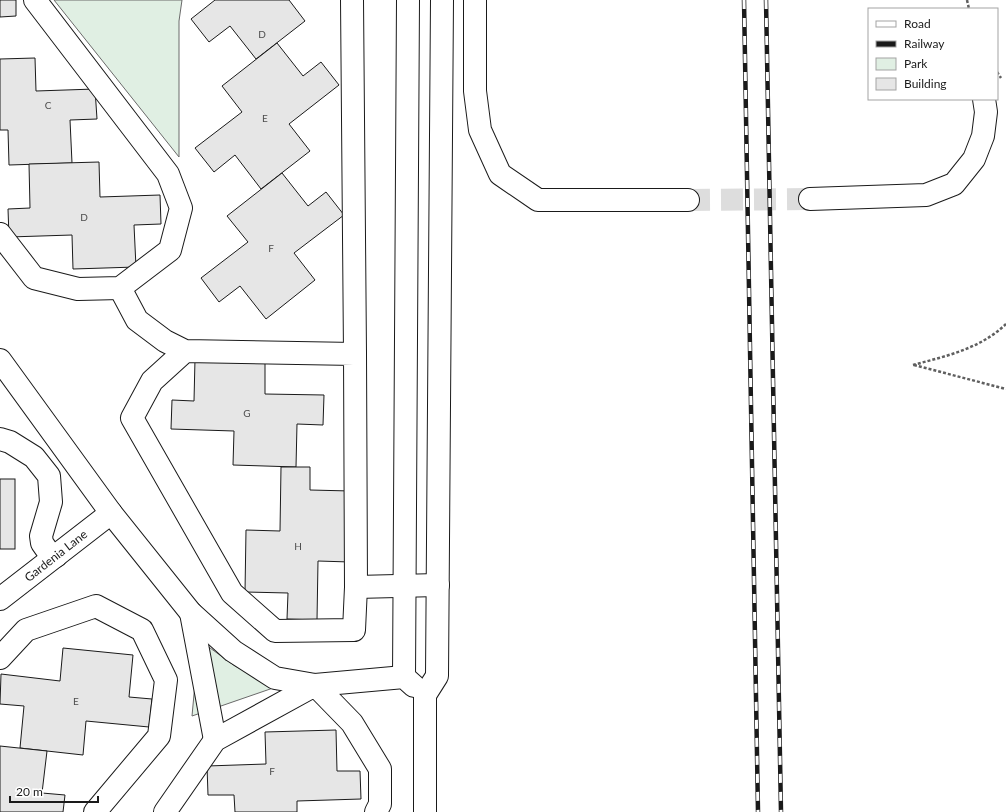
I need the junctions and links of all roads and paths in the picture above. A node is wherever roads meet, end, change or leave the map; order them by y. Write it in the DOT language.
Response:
graph roads {
  1 [pos="35,0"];
  2 [pos="352,0"];
  3 [pos="408,0"];
  4 [pos="442,0"];
  5 [pos="475,0"];
  6 [pos="984,100"];
  7 [pos="810,199"];
  8 [pos="688,200"];
  9 [pos="0,234"];
  10 [pos="120,288"];
  11 [pos="1006,324"];
  12 [pos="185,351"];
  13 [pos="355,354"];
  14 [pos="0,360"];
  15 [pos="1006,389"];
  16 [pos="0,439"];
  17 [pos="111,513"];
  18 [pos="56,556"];
  19 [pos="438,585"];
  20 [pos="404,586"];
  21 [pos="356,587"];
  22 [pos="0,599"];
  23 [pos="191,613"];
  24 [pos="0,658"];
  25 [pos="404,677"];
  26 [pos="315,685"];
  27 [pos="425,695"];
  28 [pos="215,740"];
  29 [pos="96,812"];
  30 [pos="165,812"];
  31 [pos="376,812"];
  32 [pos="425,812"];
  1 -- 10 [label="street"];
  2 -- 13 [label="street"];
  3 -- 20 [label="street"];
  4 -- 19 [label="street"];
  5 -- 8 [label="street"];
  6 -- 7 [label="street"];
  9 -- 10 [label="street"];
  10 -- 12 [label="street"];
  11 -- 15 [label="path"];
  12 -- 13 [label="street"];
  12 -- 21 [label="street"];
  13 -- 21 [label="street"];
  14 -- 17 [label="street"];
  16 -- 18 [label="street"];
  17 -- 18 [label="street, Gardenia Lane"];
  17 -- 23 [label="street"];
  18 -- 22 [label="street, Gardenia Lane"];
  19 -- 20 [label="street"];
  19 -- 27 [label="street"];
  20 -- 21 [label="street"];
  20 -- 25 [label="street"];
  23 -- 26 [label="street"];
  23 -- 28 [label="street"];
  24 -- 29 [label="street"];
  25 -- 26 [label="street"];
  25 -- 27 [label="street"];
  26 -- 28 [label="street"];
  26 -- 31 [label="street"];
  27 -- 32 [label="street"];
  28 -- 30 [label="street"];
}
